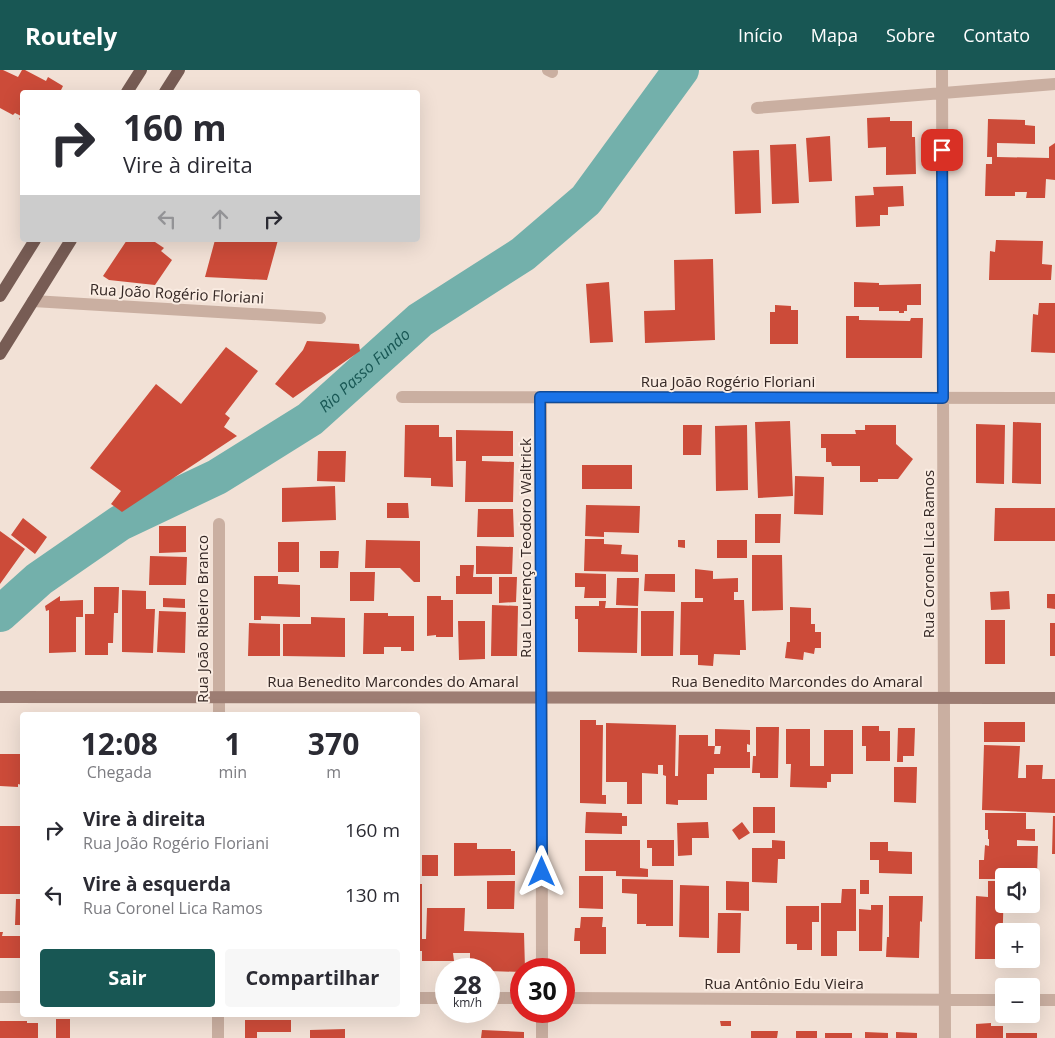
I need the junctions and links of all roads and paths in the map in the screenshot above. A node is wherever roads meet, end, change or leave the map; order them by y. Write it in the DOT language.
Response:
graph roads {
  1 [pos="142,70"];
  2 [pos="179,70"];
  3 [pos="942,70"];
  4 [pos="1055,84"];
  5 [pos="128,90"];
  6 [pos="166,90"];
  7 [pos="942,93"];
  8 [pos="757,108"];
  9 [pos="34,242"];
  10 [pos="70,242"];
  11 [pos="4,283"];
  12 [pos="0,296"];
  13 [pos="33,301"];
  14 [pos="320,318"];
  15 [pos="0,354"];
  16 [pos="402,397"];
  17 [pos="540,397"];
  18 [pos="943,398"];
  19 [pos="1055,398"];
  20 [pos="219,524"];
  21 [pos="0,697"];
  22 [pos="219,697"];
  23 [pos="541,698"];
  24 [pos="944,698"];
  25 [pos="1055,698"];
  26 [pos="219,712"];
  27 [pos="542,958"];
  28 [pos="0,996"];
  29 [pos="20,997"];
  30 [pos="420,998"];
  31 [pos="435,998"];
  32 [pos="575,998"];
  33 [pos="945,1000"];
  34 [pos="995,1000"];
  35 [pos="1040,1000"];
  36 [pos="1055,1000"];
  37 [pos="218,1017"];
  38 [pos="542,1023"];
  39 [pos="218,1038"];
  40 [pos="542,1038"];
  41 [pos="945,1038"];
  1 -- 5 [label="main road"];
  2 -- 6 [label="main road"];
  3 -- 7 [label="street, Rua Coronel Lica Ramos"];
  4 -- 7 [label="street"];
  7 -- 8 [label="street"];
  7 -- 18 [label="street, Rua Coronel Lica Ramos"];
  9 -- 11 [label="main road"];
  10 -- 13 [label="main road"];
  11 -- 12 [label="main road"];
  13 -- 14 [label="street, Rua João Rogério Floriani"];
  13 -- 15 [label="main road"];
  16 -- 17 [label="street, Rua João Rogério Floriani"];
  17 -- 18 [label="street, Rua João Rogério Floriani"];
  17 -- 23 [label="street, Rua Lourenço Teodoro Waltrick"];
  18 -- 19 [label="street, Rua João Rogério Floriani"];
  18 -- 24 [label="street, Rua Coronel Lica Ramos"];
  20 -- 22 [label="street, Rua João Ribeiro Branco"];
  21 -- 22 [label="main road, Rua Benedito Marcondes do Amaral"];
  22 -- 23 [label="main road, Rua Benedito Marcondes do Amaral"];
  22 -- 26 [label="street, Rua João Ribeiro Branco"];
  23 -- 24 [label="main road, Rua Benedito Marcondes do Amaral"];
  23 -- 27 [label="street, Rua Lourenço Teodoro Waltrick"];
  24 -- 25 [label="main road, Rua Benedito Marcondes do Amaral"];
  24 -- 33 [label="street, Rua Coronel Lica Ramos"];
  28 -- 29 [label="street"];
  30 -- 31 [label="street"];
  32 -- 33 [label="street, Rua Antônio Edu Vieira"];
  33 -- 34 [label="street, Rua Antônio Edu Vieira"];
  33 -- 41 [label="street, Rua Coronel Lica Ramos"];
  35 -- 36 [label="street"];
  37 -- 39 [label="street"];
  38 -- 40 [label="street"];
}
